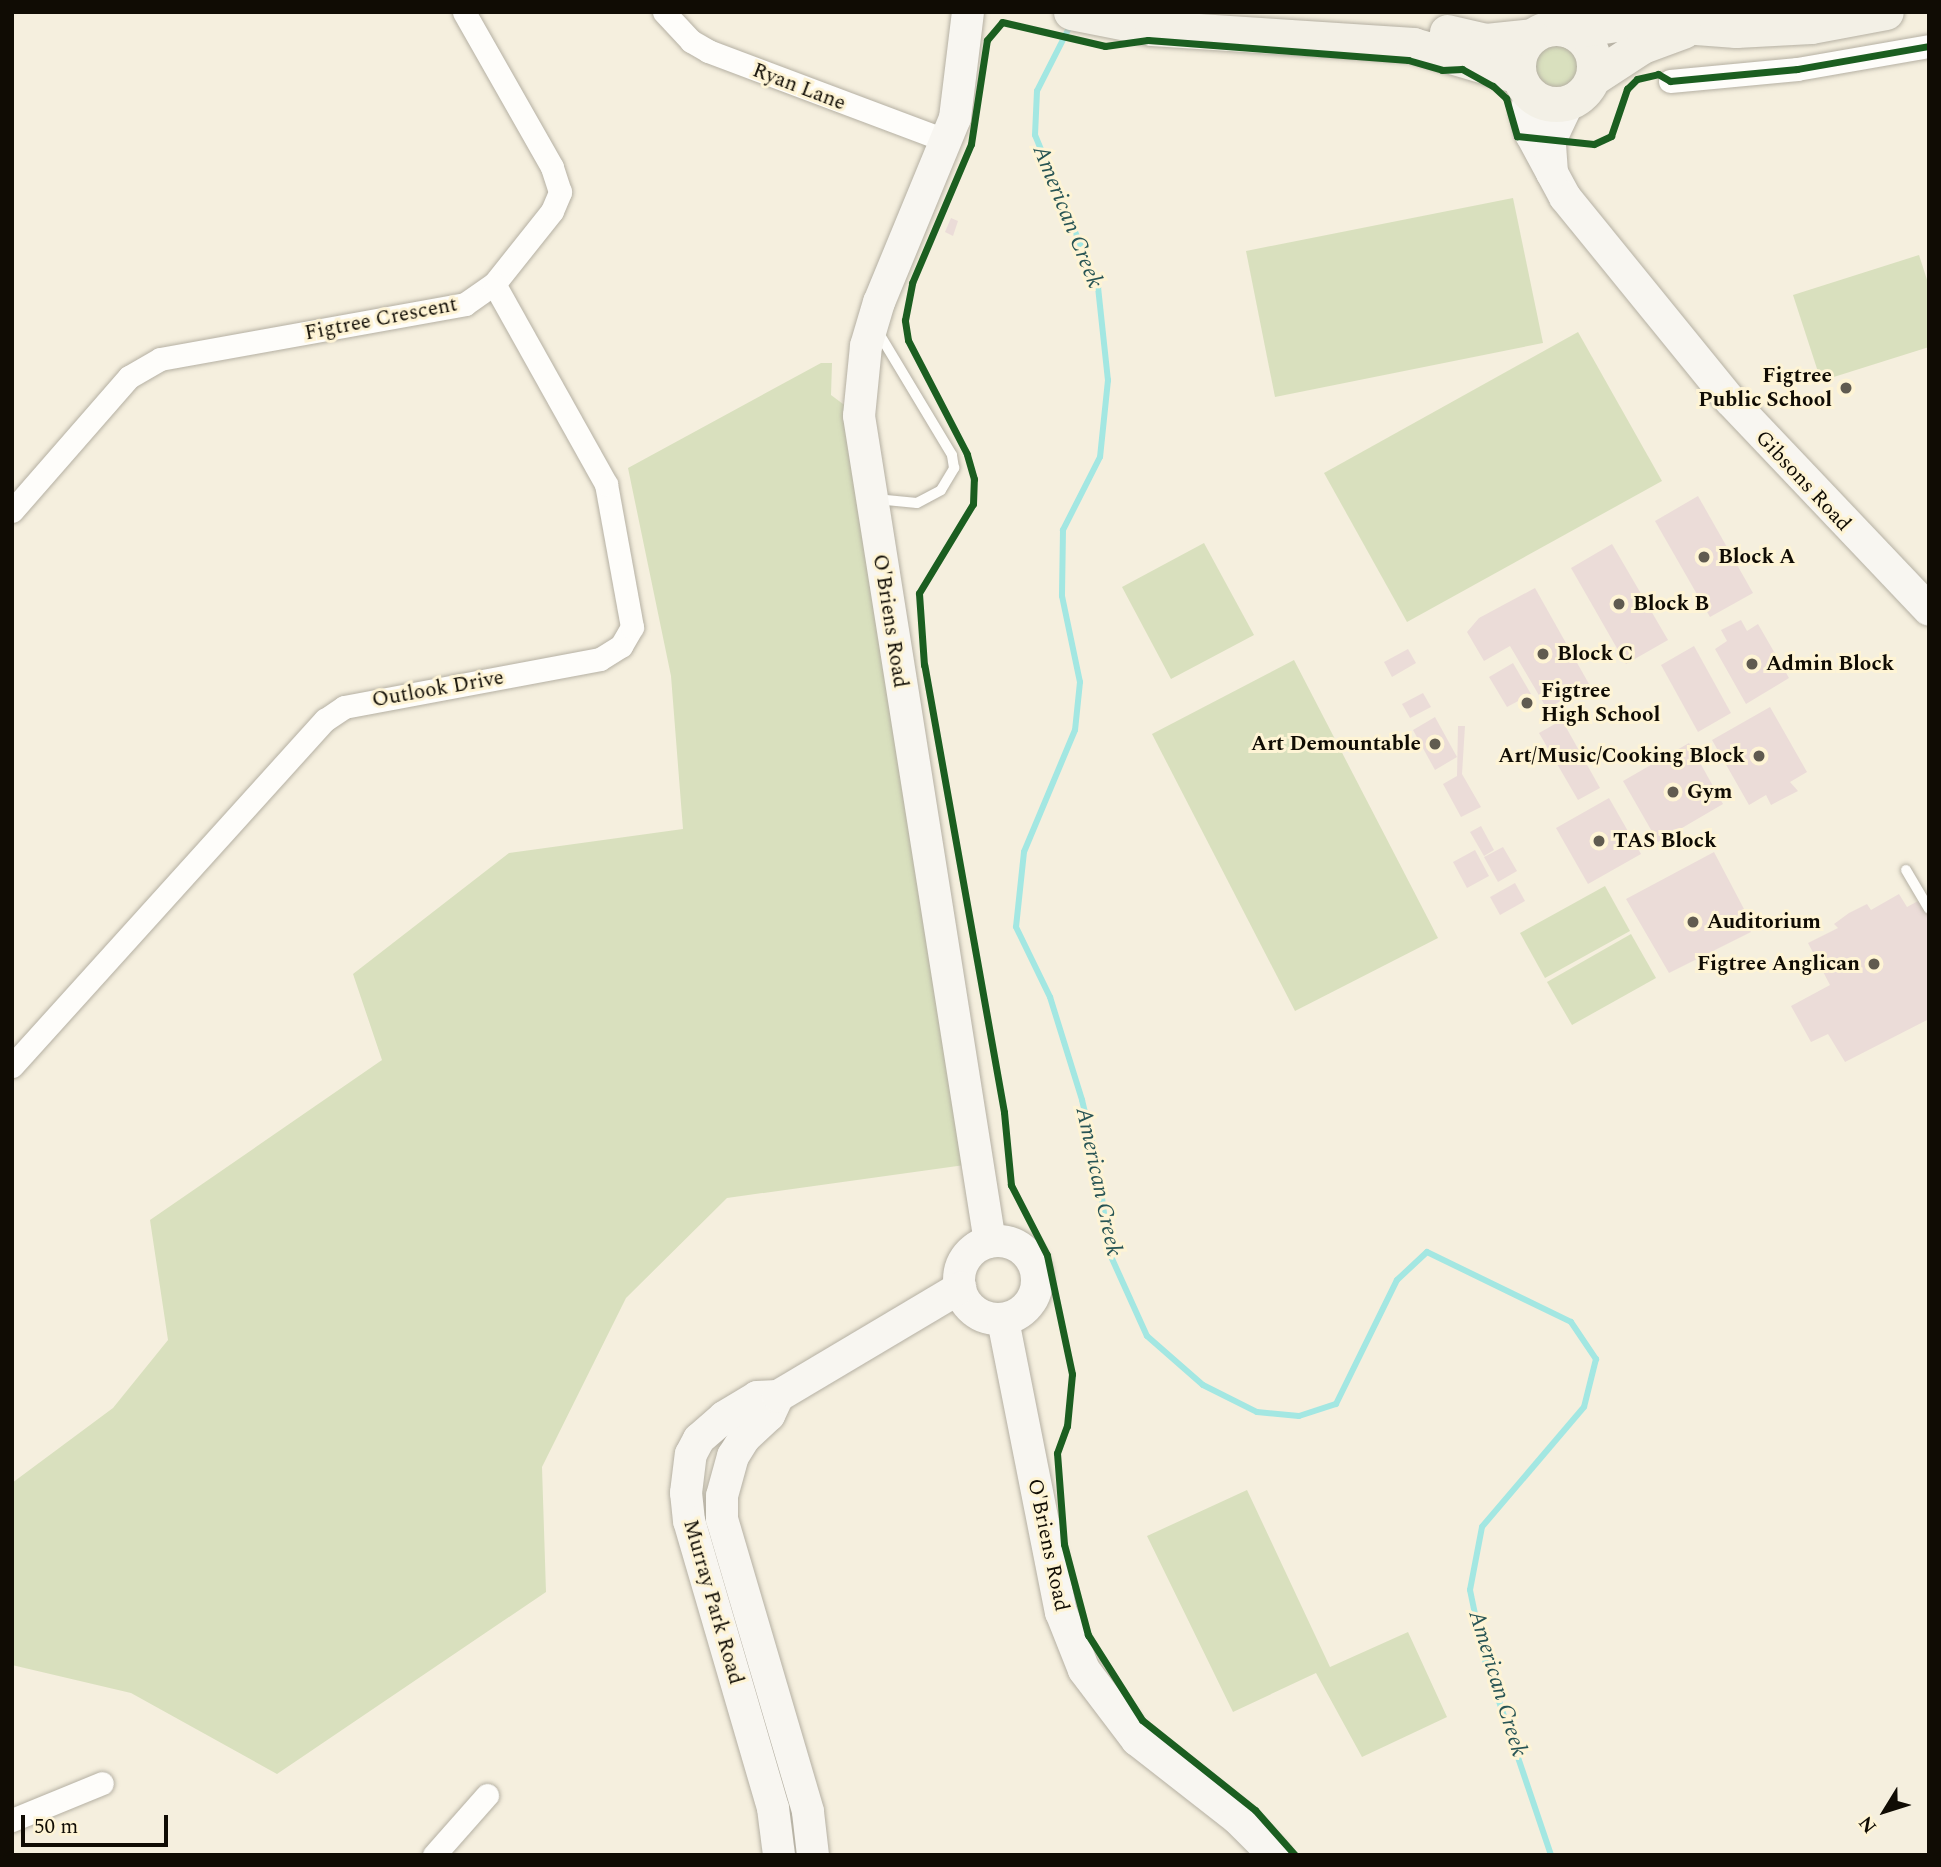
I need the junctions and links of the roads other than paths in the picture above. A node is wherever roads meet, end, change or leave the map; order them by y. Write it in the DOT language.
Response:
graph roads {
  1 [pos="464,12"];
  2 [pos="664,12"];
  3 [pos="968,12"];
  4 [pos="1071,12"];
  5 [pos="1269,12"];
  6 [pos="1886,12"];
  7 [pos="1687,30"];
  8 [pos="1571,31"];
  9 [pos="1532,36"];
  10 [pos="1929,46"];
  11 [pos="1593,78"];
  12 [pos="1670,81"];
  13 [pos="1524,85"];
  14 [pos="1568,103"];
  15 [pos="947,141"];
  16 [pos="1554,181"];
  17 [pos="494,284"];
  18 [pos="872,322"];
  19 [pos="869,498"];
  20 [pos="12,511"];
  21 [pos="1929,610"];
  22 [pos="1906,870"];
  23 [pos="1929,909"];
  24 [pos="12,1066"];
  25 [pos="990,1242"];
  26 [pos="960,1288"];
  27 [pos="1003,1320"];
  28 [pos="778,1396"];
  29 [pos="102,1783"];
  30 [pos="487,1795"];
  31 [pos="12,1820"];
  32 [pos="434,1855"];
  33 [pos="779,1855"];
  34 [pos="813,1855"];
  35 [pos="1274,1855"];
  1 -- 17 [label="street, Figtree Crescent"];
  2 -- 15 [label="street, Ryan Lane"];
  3 -- 15 [label="street, O'Briens Road"];
  4 -- 13 [label="main road"];
  5 -- 9 [label="main road"];
  6 -- 7 [label="main road"];
  7 -- 8 [label="main road"];
  7 -- 11 [label="main road"];
  8 -- 9 [label="main road"];
  8 -- 11 [label="main road"];
  9 -- 13 [label="main road"];
  10 -- 12 [label="street"];
  11 -- 14 [label="main road"];
  13 -- 14 [label="main road"];
  13 -- 16 [label="street, Gibsons Road"];
  14 -- 16 [label="street"];
  15 -- 18 [label="street, O'Briens Road"];
  16 -- 21 [label="street, Gibsons Road"];
  17 -- 20 [label="street, Figtree Crescent"];
  17 -- 24 [label="street, Outlook Drive"];
  18 -- 19 [label="street, O'Briens Road"];
  18 -- 19 [label="lane"];
  19 -- 25 [label="street, O'Briens Road"];
  22 -- 23 [label="lane"];
  25 -- 26 [label="street"];
  25 -- 27 [label="street"];
  26 -- 27 [label="street"];
  26 -- 28 [label="street, Murray Park Road"];
  27 -- 35 [label="street, O'Briens Road"];
  28 -- 33 [label="street, Murray Park Road"];
  28 -- 34 [label="street, Murray Park Road"];
  29 -- 31 [label="street"];
  30 -- 32 [label="street"];
}
